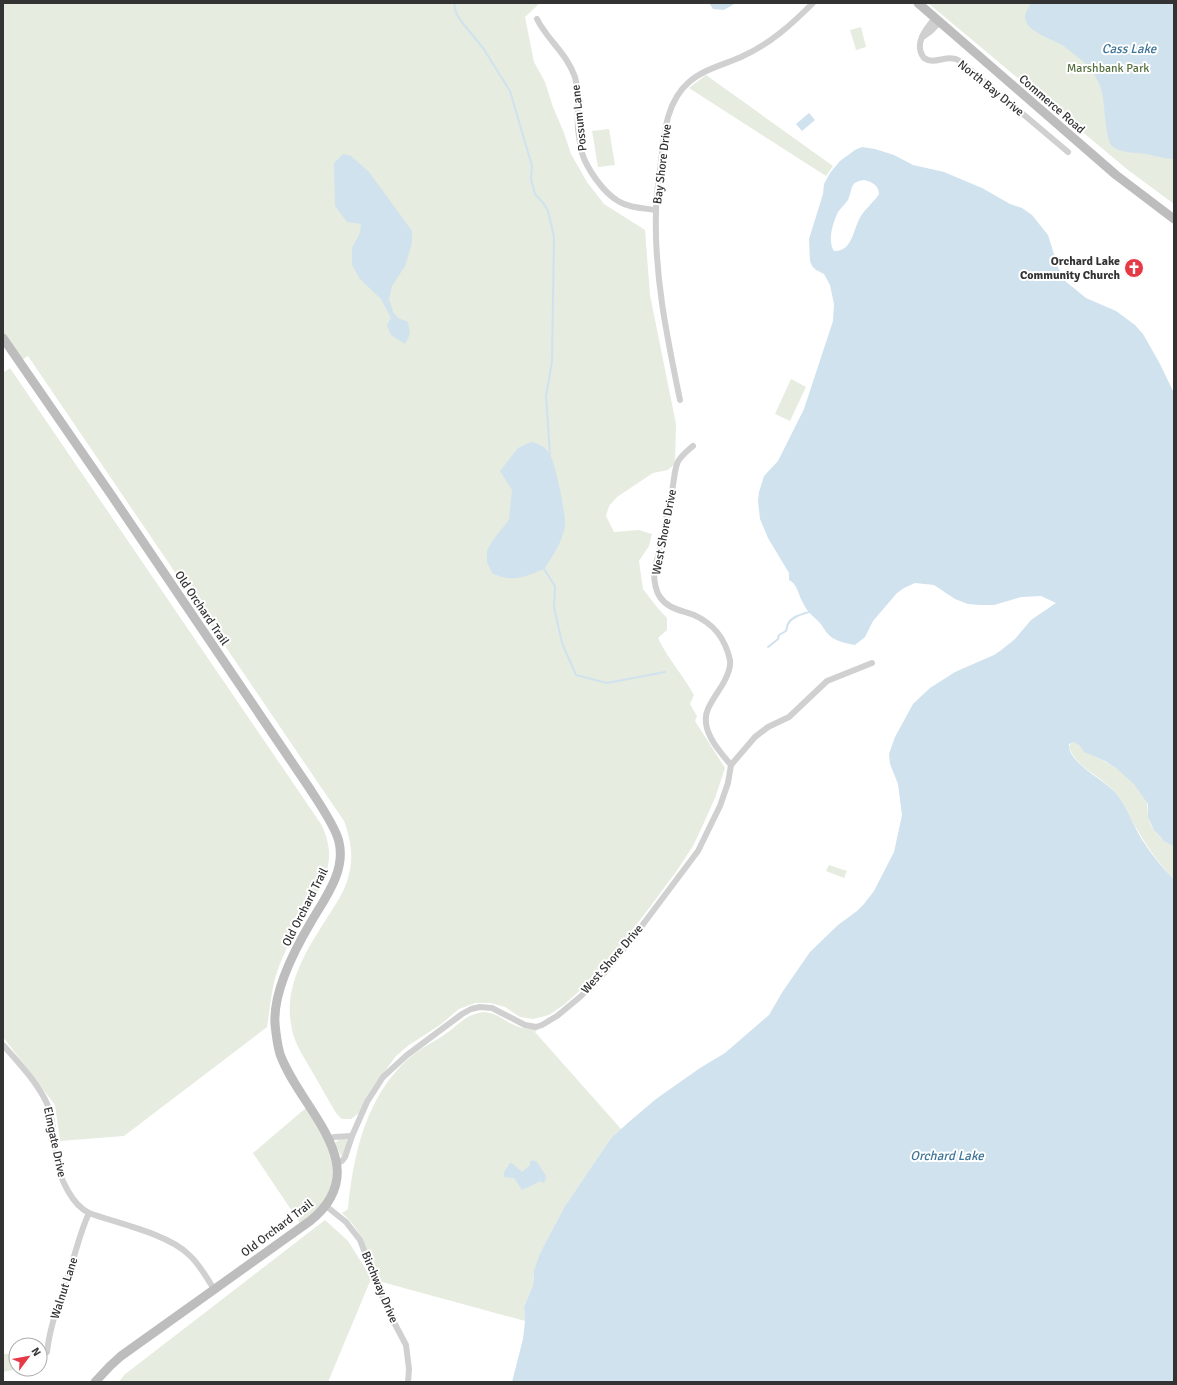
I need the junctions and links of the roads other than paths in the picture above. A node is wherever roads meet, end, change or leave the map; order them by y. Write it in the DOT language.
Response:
graph roads {
  1 [pos="813,3"];
  2 [pos="918,3"];
  3 [pos="537,19"];
  4 [pos="937,20"];
  5 [pos="1068,152"];
  6 [pos="656,210"];
  7 [pos="1174,219"];
  8 [pos="3,338"];
  9 [pos="680,400"];
  10 [pos="693,446"];
  11 [pos="872,663"];
  12 [pos="731,765"];
  13 [pos="3,1045"];
  14 [pos="352,1136"];
  15 [pos="328,1139"];
  16 [pos="337,1163"];
  17 [pos="326,1206"];
  18 [pos="88,1213"];
  19 [pos="214,1289"];
  20 [pos="48,1341"];
  21 [pos="95,1382"];
  22 [pos="408,1382"];
  1 -- 6 [label="street, Bay Shore Drive"];
  2 -- 4 [label="street, Commerce Road"];
  3 -- 6 [label="street, Possum Lane"];
  4 -- 5 [label="street, North Bay Drive"];
  4 -- 7 [label="street, Commerce Road"];
  6 -- 9 [label="street, Bay Shore Drive"];
  8 -- 15 [label="street, Old Orchard Trail"];
  10 -- 12 [label="street, West Shore Drive"];
  11 -- 12 [label="street"];
  12 -- 14 [label="street, West Shore Drive"];
  13 -- 18 [label="street, Elmgate Drive"];
  14 -- 15 [label="street"];
  14 -- 16 [label="street, West Shore Drive"];
  15 -- 16 [label="street, Old Orchard Trail"];
  16 -- 17 [label="street, Old Orchard Trail"];
  17 -- 19 [label="street, Old Orchard Trail"];
  17 -- 22 [label="street, Birchway Drive"];
  18 -- 19 [label="street, Elmgate Drive"];
  18 -- 20 [label="street, Walnut Lane"];
  19 -- 21 [label="street, Old Orchard Trail"];
}
